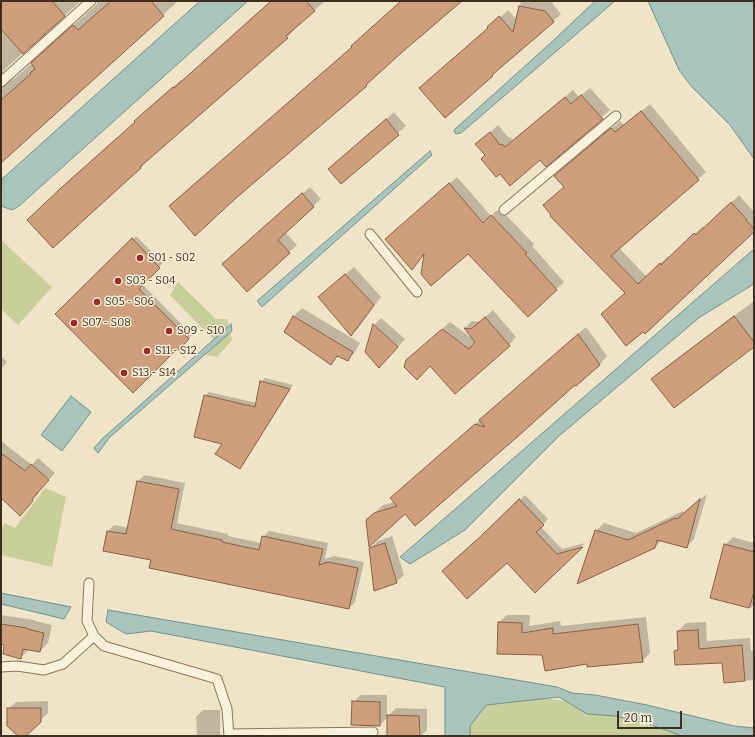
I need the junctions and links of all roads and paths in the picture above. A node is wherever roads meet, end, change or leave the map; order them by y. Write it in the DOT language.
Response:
graph roads {
  1 [pos="91,1"];
  2 [pos="1,82"];
  3 [pos="616,116"];
  4 [pos="504,210"];
  5 [pos="370,234"];
  6 [pos="417,292"];
  7 [pos="90,583"];
  8 [pos="94,636"];
  9 [pos="1,667"];
  10 [pos="374,732"];
  11 [pos="229,735"];
  1 -- 2 [label="lane"];
  3 -- 4 [label="lane"];
  5 -- 6 [label="lane"];
  7 -- 8 [label="lane"];
  8 -- 9 [label="lane"];
  8 -- 11 [label="lane"];
  10 -- 11 [label="lane"];
}
